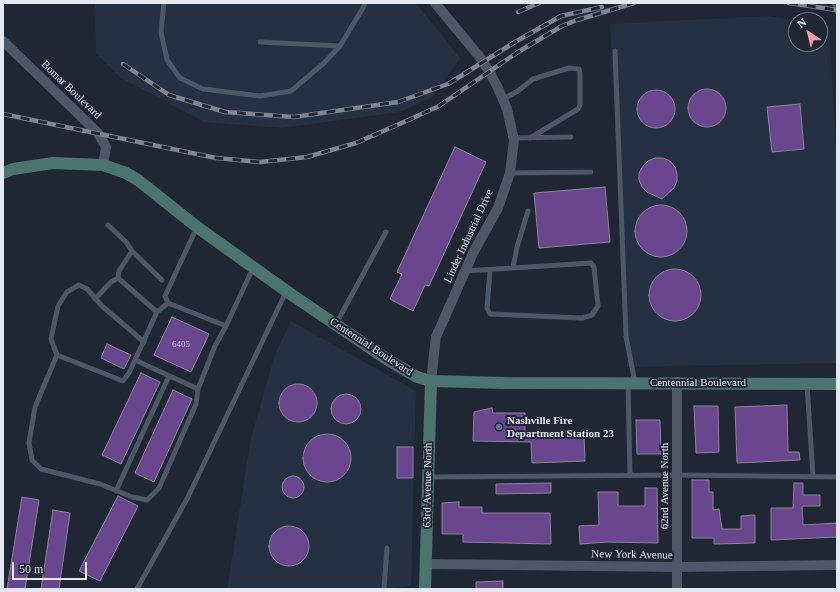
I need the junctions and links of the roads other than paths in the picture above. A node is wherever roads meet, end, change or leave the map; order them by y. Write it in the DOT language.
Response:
graph roads {
  1 [pos="164,3"];
  2 [pos="365,3"];
  3 [pos="435,3"];
  4 [pos="834,3"];
  5 [pos="837,12"];
  6 [pos="3,41"];
  7 [pos="260,42"];
  8 [pos="340,46"];
  9 [pos="615,51"];
  10 [pos="503,99"];
  11 [pos="571,137"];
  12 [pos="514,138"];
  13 [pos="530,138"];
  14 [pos="103,165"];
  15 [pos="591,172"];
  16 [pos="3,173"];
  17 [pos="510,173"];
  18 [pos="528,211"];
  19 [pos="108,225"];
  20 [pos="197,227"];
  21 [pos="386,232"];
  22 [pos="132,251"];
  23 [pos="253,268"];
  24 [pos="513,268"];
  25 [pos="490,270"];
  26 [pos="465,271"];
  27 [pos="118,278"];
  28 [pos="162,280"];
  29 [pos="286,291"];
  30 [pos="95,299"];
  31 [pos="168,303"];
  32 [pos="157,312"];
  33 [pos="336,324"];
  34 [pos="226,326"];
  35 [pos="144,342"];
  36 [pos="57,355"];
  37 [pos="135,360"];
  38 [pos="169,376"];
  39 [pos="431,381"];
  40 [pos="677,382"];
  41 [pos="632,383"];
  42 [pos="807,384"];
  43 [pos="837,384"];
  44 [pos="198,389"];
  45 [pos="678,475"];
  46 [pos="630,476"];
  47 [pos="812,476"];
  48 [pos="428,477"];
  49 [pos="837,477"];
  50 [pos="116,491"];
  51 [pos="387,548"];
  52 [pos="427,564"];
  53 [pos="837,565"];
  54 [pos="677,567"];
  55 [pos="137,589"];
  56 [pos="384,589"];
  57 [pos="425,589"];
  58 [pos="677,589"];
  1 -- 8 [label="lane"];
  2 -- 8 [label="lane"];
  3 -- 10 [label="street, Linder Industrial Drive"];
  4 -- 5 [label="lane"];
  6 -- 14 [label="street, Bomar Boulevard"];
  7 -- 8 [label="lane"];
  9 -- 41 [label="lane"];
  10 -- 12 [label="street, Linder Industrial Drive"];
  10 -- 13 [label="lane"];
  11 -- 13 [label="lane"];
  12 -- 13 [label="lane"];
  12 -- 17 [label="street, Linder Industrial Drive"];
  14 -- 16 [label="main road, Centennial Boulevard"];
  14 -- 20 [label="main road, Centennial Boulevard"];
  15 -- 17 [label="lane"];
  17 -- 26 [label="street, Linder Industrial Drive"];
  18 -- 24 [label="lane"];
  19 -- 22 [label="lane"];
  20 -- 23 [label="main road, Centennial Boulevard"];
  20 -- 31 [label="lane"];
  21 -- 33 [label="lane"];
  22 -- 27 [label="lane"];
  22 -- 28 [label="lane"];
  23 -- 29 [label="main road, Centennial Boulevard"];
  23 -- 34 [label="lane"];
  24 -- 25 [label="lane"];
  24 -- 25 [label="lane"];
  25 -- 26 [label="lane"];
  26 -- 39 [label="street, Linder Industrial Drive"];
  27 -- 30 [label="lane"];
  27 -- 32 [label="lane"];
  29 -- 33 [label="main road, Centennial Boulevard"];
  29 -- 55 [label="lane"];
  30 -- 35 [label="lane"];
  30 -- 36 [label="lane"];
  31 -- 32 [label="lane"];
  31 -- 34 [label="lane"];
  32 -- 35 [label="lane"];
  33 -- 39 [label="main road, Centennial Boulevard"];
  34 -- 44 [label="lane"];
  35 -- 37 [label="lane"];
  36 -- 37 [label="lane"];
  36 -- 50 [label="lane"];
  37 -- 38 [label="lane"];
  38 -- 44 [label="lane"];
  38 -- 50 [label="lane"];
  39 -- 41 [label="main road, Centennial Boulevard"];
  39 -- 48 [label="main road, 63rd Avenue North"];
  40 -- 41 [label="main road, Centennial Boulevard"];
  40 -- 42 [label="main road, Centennial Boulevard"];
  40 -- 45 [label="street, 62nd Avenue North"];
  41 -- 46 [label="lane"];
  42 -- 43 [label="main road, Centennial Boulevard"];
  42 -- 47 [label="lane"];
  44 -- 50 [label="lane"];
  45 -- 46 [label="lane"];
  45 -- 47 [label="lane"];
  45 -- 54 [label="street, 62nd Avenue North"];
  46 -- 48 [label="lane"];
  47 -- 49 [label="lane"];
  48 -- 52 [label="main road, 63rd Avenue North"];
  51 -- 56 [label="lane"];
  52 -- 54 [label="street, New York Avenue"];
  52 -- 57 [label="main road, 63rd Avenue North"];
  53 -- 54 [label="street, New York Avenue"];
  54 -- 58 [label="street, 62nd Avenue North"];
}
